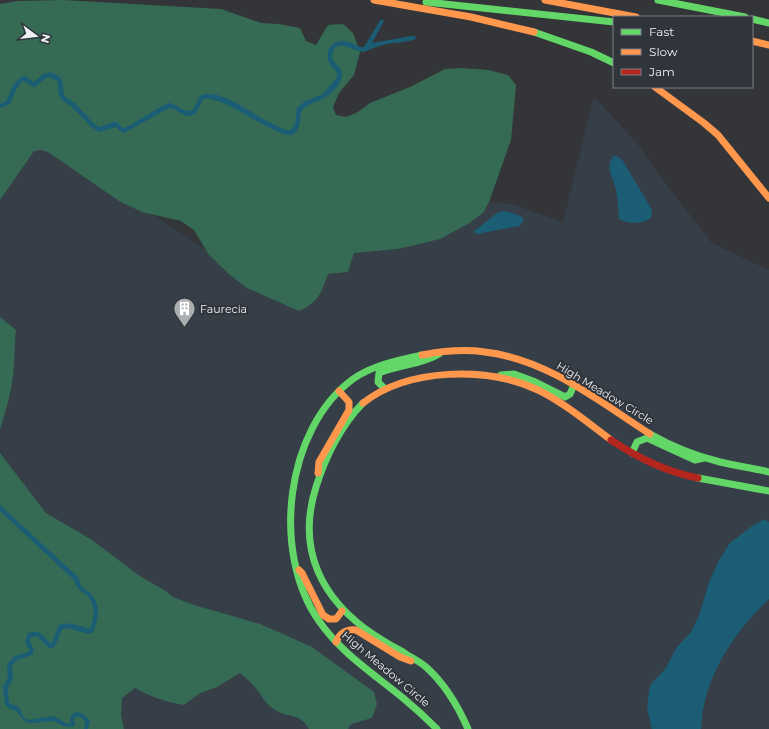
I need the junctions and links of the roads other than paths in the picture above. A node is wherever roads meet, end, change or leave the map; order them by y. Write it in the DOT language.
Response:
graph roads {
  1 [pos="374,0"];
  2 [pos="404,0"];
  3 [pos="545,0"];
  4 [pos="658,0"];
  5 [pos="631,16"];
  6 [pos="739,16"];
  7 [pos="753,19"];
  8 [pos="613,22"];
  9 [pos="769,23"];
  10 [pos="753,41"];
  11 [pos="769,45"];
  12 [pos="613,62"];
  13 [pos="655,88"];
  14 [pos="753,177"];
  15 [pos="769,191"];
  16 [pos="769,198"];
  17 [pos="441,352"];
  18 [pos="497,376"];
  19 [pos="574,385"];
  20 [pos="384,389"];
  21 [pos="339,391"];
  22 [pos="632,453"];
  23 [pos="704,458"];
  24 [pos="769,472"];
  25 [pos="318,477"];
  26 [pos="769,491"];
  27 [pos="295,565"];
  28 [pos="342,610"];
  29 [pos="336,642"];
  30 [pos="425,666"];
  31 [pos="437,729"];
  32 [pos="468,729"];
  1 -- 12 [label="main road"];
  2 -- 8 [label="main road"];
  3 -- 5 [label="main road"];
  4 -- 6 [label="main road"];
  7 -- 9 [label="main road"];
  10 -- 11 [label="main road"];
  13 -- 14 [label="main road"];
  14 -- 15 [label="main road"];
  14 -- 16 [label="main road"];
  17 -- 19 [label="main road, High Meadow Circle"];
  17 -- 20 [label="main road"];
  17 -- 21 [label="main road, High Meadow Circle"];
  18 -- 19 [label="main road"];
  18 -- 20 [label="main road, High Meadow Circle"];
  18 -- 22 [label="main road, High Meadow Circle"];
  19 -- 23 [label="main road, High Meadow Circle"];
  20 -- 25 [label="main road, High Meadow Circle"];
  21 -- 25 [label="main road"];
  21 -- 27 [label="main road, High Meadow Circle"];
  22 -- 23 [label="main road"];
  22 -- 26 [label="main road, High Meadow Circle"];
  23 -- 24 [label="main road, High Meadow Circle"];
  25 -- 28 [label="main road, High Meadow Circle"];
  27 -- 28 [label="main road"];
  27 -- 29 [label="main road, High Meadow Circle"];
  28 -- 30 [label="main road, High Meadow Circle"];
  29 -- 30 [label="main road"];
  29 -- 31 [label="main road, High Meadow Circle"];
  30 -- 32 [label="main road, High Meadow Circle"];
}
